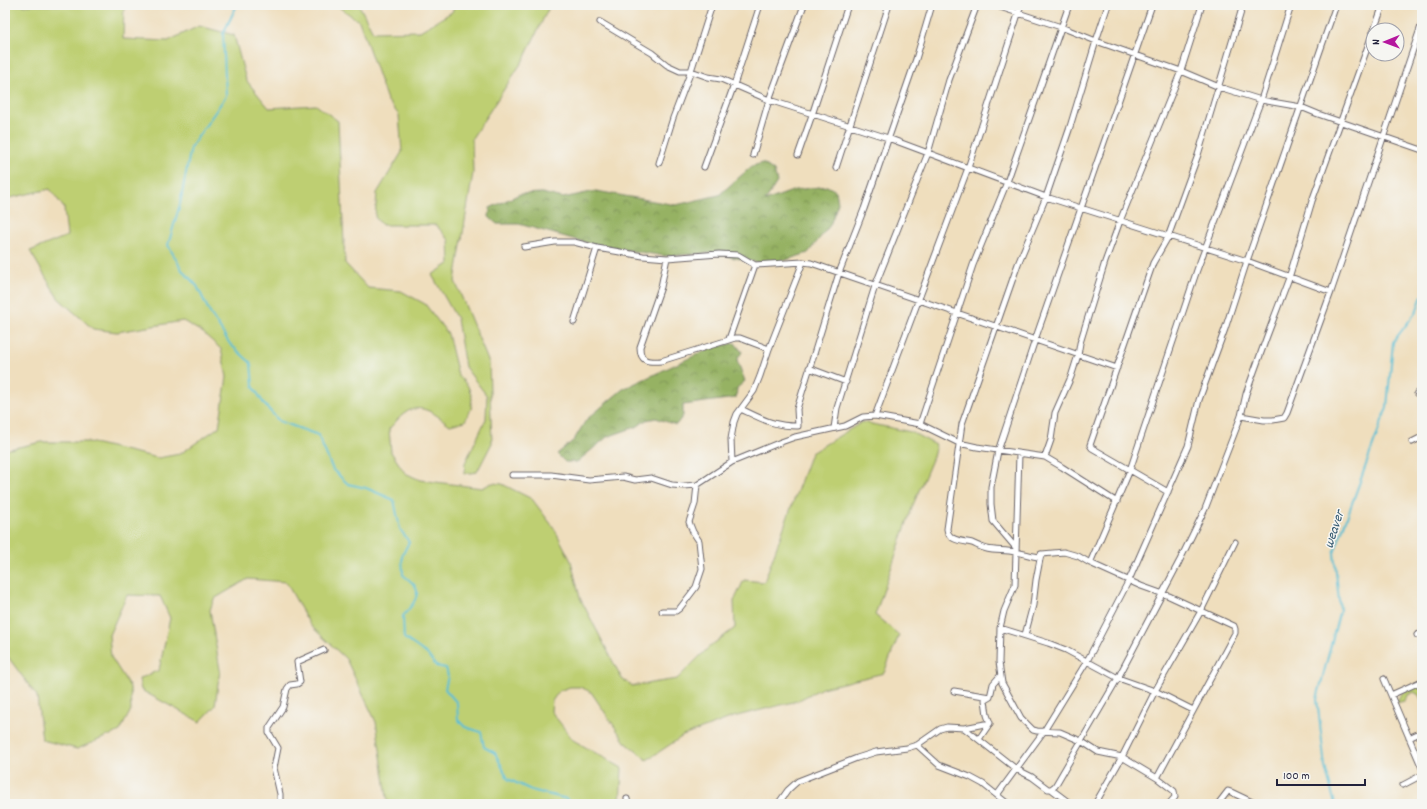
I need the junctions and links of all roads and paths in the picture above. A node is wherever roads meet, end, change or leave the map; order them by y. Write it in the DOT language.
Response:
graph roads {
  1 [pos="712,5"];
  2 [pos="760,5"];
  3 [pos="804,5"];
  4 [pos="848,5"];
  5 [pos="889,5"];
  6 [pos="932,5"];
  7 [pos="977,5"];
  8 [pos="994,5"];
  9 [pos="1021,5"];
  10 [pos="1069,5"];
  11 [pos="1108,5"];
  12 [pos="1152,5"];
  13 [pos="1202,5"];
  14 [pos="1243,5"];
  15 [pos="1292,5"];
  16 [pos="1336,5"];
  17 [pos="1383,5"];
  18 [pos="1018,13"];
  19 [pos="600,22"];
  20 [pos="1376,22"];
  21 [pos="1422,23"];
  22 [pos="1061,27"];
  23 [pos="1096,41"];
  24 [pos="1365,54"];
  25 [pos="1135,55"];
  26 [pos="691,71"];
  27 [pos="1181,71"];
  28 [pos="734,85"];
  29 [pos="1218,87"];
  30 [pos="769,100"];
  31 [pos="1261,100"];
  32 [pos="1301,107"];
  33 [pos="812,115"];
  34 [pos="1341,122"];
  35 [pos="849,126"];
  36 [pos="1383,137"];
  37 [pos="888,138"];
  38 [pos="1422,150"];
  39 [pos="928,153"];
  40 [pos="753,155"];
  41 [pos="798,156"];
  42 [pos="660,163"];
  43 [pos="704,167"];
  44 [pos="836,168"];
  45 [pos="968,168"];
  46 [pos="1007,182"];
  47 [pos="1046,197"];
  48 [pos="1082,209"];
  49 [pos="1120,221"];
  50 [pos="1168,237"];
  51 [pos="524,247"];
  52 [pos="597,248"];
  53 [pos="1205,248"];
  54 [pos="667,258"];
  55 [pos="1247,261"];
  56 [pos="803,262"];
  57 [pos="755,265"];
  58 [pos="839,273"];
  59 [pos="1289,278"];
  60 [pos="875,286"];
  61 [pos="1331,292"];
  62 [pos="918,300"];
  63 [pos="957,313"];
  64 [pos="574,322"];
  65 [pos="996,327"];
  66 [pos="729,339"];
  67 [pos="1035,340"];
  68 [pos="769,349"];
  69 [pos="1078,355"];
  70 [pos="809,368"];
  71 [pos="1116,368"];
  72 [pos="846,382"];
  73 [pos="741,409"];
  74 [pos="875,416"];
  75 [pos="1241,416"];
  76 [pos="920,424"];
  77 [pos="798,426"];
  78 [pos="834,428"];
  79 [pos="799,436"];
  80 [pos="1422,437"];
  81 [pos="959,442"];
  82 [pos="1412,442"];
  83 [pos="998,451"];
  84 [pos="1019,454"];
  85 [pos="1045,457"];
  86 [pos="732,462"];
  87 [pos="1130,470"];
  88 [pos="512,475"];
  89 [pos="697,485"];
  90 [pos="1168,492"];
  91 [pos="1117,502"];
  92 [pos="1235,542"];
  93 [pos="1016,550"];
  94 [pos="1042,554"];
  95 [pos="1090,563"];
  96 [pos="1129,580"];
  97 [pos="1162,594"];
  98 [pos="662,611"];
  99 [pos="1201,612"];
  100 [pos="1000,628"];
  101 [pos="1025,635"];
  102 [pos="324,650"];
  103 [pos="1087,661"];
  104 [pos="1000,676"];
  105 [pos="1118,678"];
  106 [pos="1384,679"];
  107 [pos="1422,682"];
  108 [pos="954,691"];
  109 [pos="1155,691"];
  110 [pos="1391,695"];
  111 [pos="990,697"];
  112 [pos="1193,710"];
  113 [pos="990,723"];
  114 [pos="964,728"];
  115 [pos="1044,731"];
  116 [pos="1422,732"];
  117 [pos="979,738"];
  118 [pos="1409,738"];
  119 [pos="1080,741"];
  120 [pos="917,745"];
  121 [pos="1122,757"];
  122 [pos="1422,768"];
  123 [pos="1016,769"];
  124 [pos="1422,775"];
  125 [pos="1157,778"];
  126 [pos="1403,784"];
  127 [pos="1051,789"];
  128 [pos="996,795"];
  129 [pos="280,804"];
  130 [pos="778,804"];
  131 [pos="1008,804"];
  132 [pos="1072,804"];
  133 [pos="1095,804"];
  134 [pos="1169,804"];
  135 [pos="1218,804"];
  136 [pos="1252,804"];
  1 -- 26 [label="street"];
  2 -- 28 [label="street"];
  3 -- 30 [label="street"];
  4 -- 33 [label="street"];
  5 -- 35 [label="street"];
  6 -- 37 [label="street"];
  7 -- 39 [label="street"];
  8 -- 18 [label="street"];
  9 -- 18 [label="street"];
  10 -- 22 [label="street"];
  11 -- 23 [label="street"];
  12 -- 25 [label="street"];
  13 -- 27 [label="street"];
  14 -- 29 [label="street"];
  15 -- 31 [label="street"];
  16 -- 32 [label="street"];
  17 -- 20 [label="street"];
  18 -- 22 [label="street"];
  18 -- 45 [label="street"];
  19 -- 26 [label="street"];
  21 -- 36 [label="street"];
  22 -- 23 [label="street"];
  22 -- 46 [label="street"];
  23 -- 25 [label="street"];
  23 -- 47 [label="street"];
  24 -- 34 [label="street"];
  25 -- 27 [label="street"];
  25 -- 48 [label="street"];
  26 -- 28 [label="street"];
  26 -- 42 [label="street"];
  27 -- 29 [label="street"];
  27 -- 49 [label="street"];
  28 -- 30 [label="street"];
  28 -- 43 [label="street"];
  29 -- 31 [label="street"];
  29 -- 50 [label="street"];
  30 -- 33 [label="street"];
  30 -- 40 [label="street"];
  31 -- 32 [label="street"];
  31 -- 53 [label="street"];
  32 -- 34 [label="street"];
  32 -- 55 [label="street"];
  33 -- 35 [label="street"];
  33 -- 41 [label="street"];
  34 -- 36 [label="street"];
  34 -- 59 [label="street"];
  35 -- 37 [label="street"];
  35 -- 44 [label="street"];
  36 -- 38 [label="street"];
  36 -- 61 [label="street"];
  37 -- 39 [label="street"];
  37 -- 58 [label="street"];
  39 -- 45 [label="street"];
  39 -- 60 [label="street"];
  45 -- 46 [label="street"];
  45 -- 62 [label="street"];
  46 -- 47 [label="street"];
  46 -- 63 [label="street"];
  47 -- 48 [label="street"];
  47 -- 65 [label="street"];
  48 -- 49 [label="street"];
  48 -- 67 [label="street"];
  49 -- 50 [label="street"];
  49 -- 69 [label="street"];
  50 -- 53 [label="street"];
  50 -- 71 [label="street"];
  51 -- 52 [label="street"];
  52 -- 54 [label="street"];
  52 -- 64 [label="street"];
  53 -- 55 [label="street"];
  53 -- 87 [label="street"];
  54 -- 57 [label="street"];
  54 -- 66 [label="street"];
  55 -- 59 [label="street"];
  55 -- 90 [label="street"];
  56 -- 57 [label="street"];
  56 -- 58 [label="street"];
  56 -- 68 [label="street"];
  57 -- 66 [label="street"];
  58 -- 60 [label="street"];
  58 -- 70 [label="street"];
  59 -- 61 [label="street"];
  59 -- 75 [label="street"];
  60 -- 62 [label="street"];
  60 -- 72 [label="street"];
  61 -- 75 [label="street"];
  62 -- 63 [label="street"];
  62 -- 74 [label="street"];
  63 -- 65 [label="street"];
  63 -- 76 [label="street"];
  65 -- 67 [label="street"];
  65 -- 81 [label="street"];
  66 -- 68 [label="street"];
  67 -- 69 [label="street"];
  67 -- 83 [label="street"];
  68 -- 73 [label="street"];
  69 -- 71 [label="street"];
  69 -- 85 [label="street"];
  70 -- 72 [label="street"];
  70 -- 77 [label="street"];
  71 -- 87 [label="street"];
  72 -- 78 [label="street"];
  73 -- 77 [label="street"];
  73 -- 86 [label="street"];
  74 -- 76 [label="street"];
  74 -- 78 [label="street"];
  75 -- 97 [label="street"];
  76 -- 81 [label="street"];
  77 -- 79 [label="street"];
  78 -- 79 [label="street"];
  79 -- 86 [label="street"];
  80 -- 82 [label="street"];
  81 -- 83 [label="street"];
  81 -- 93 [label="street"];
  83 -- 84 [label="street"];
  83 -- 93 [label="street"];
  84 -- 85 [label="street"];
  84 -- 93 [label="street"];
  85 -- 91 [label="street"];
  86 -- 89 [label="street"];
  87 -- 90 [label="street"];
  87 -- 91 [label="street"];
  88 -- 89 [label="street"];
  89 -- 98 [label="street"];
  90 -- 96 [label="street"];
  91 -- 95 [label="street"];
  92 -- 99 [label="street"];
  93 -- 94 [label="street"];
  93 -- 100 [label="street"];
  94 -- 95 [label="street"];
  94 -- 101 [label="street"];
  95 -- 96 [label="street"];
  96 -- 97 [label="street"];
  96 -- 103 [label="street"];
  97 -- 99 [label="street"];
  97 -- 105 [label="street"];
  99 -- 109 [label="street"];
  99 -- 112 [label="street"];
  100 -- 101 [label="street"];
  100 -- 104 [label="street"];
  101 -- 103 [label="street"];
  102 -- 129 [label="street"];
  103 -- 105 [label="street"];
  103 -- 115 [label="street"];
  104 -- 111 [label="street"];
  104 -- 115 [label="street"];
  105 -- 109 [label="street"];
  105 -- 119 [label="street"];
  106 -- 110 [label="street"];
  107 -- 110 [label="street"];
  108 -- 111 [label="street"];
  109 -- 112 [label="street"];
  109 -- 121 [label="street"];
  110 -- 118 [label="street"];
  111 -- 113 [label="street"];
  112 -- 125 [label="street"];
  113 -- 114 [label="street"];
  113 -- 117 [label="street"];
  114 -- 117 [label="street"];
  114 -- 120 [label="street"];
  115 -- 119 [label="street"];
  115 -- 123 [label="street"];
  116 -- 118 [label="street"];
  117 -- 123 [label="street"];
  118 -- 122 [label="street"];
  119 -- 121 [label="street"];
  119 -- 127 [label="street"];
  120 -- 128 [label="street"];
  120 -- 130 [label="street"];
  121 -- 125 [label="street"];
  121 -- 133 [label="street"];
  123 -- 127 [label="street"];
  123 -- 128 [label="street"];
  124 -- 126 [label="street"];
  125 -- 134 [label="street"];
  127 -- 132 [label="street"];
  128 -- 131 [label="street"];
  135 -- 136 [label="street"];
}
